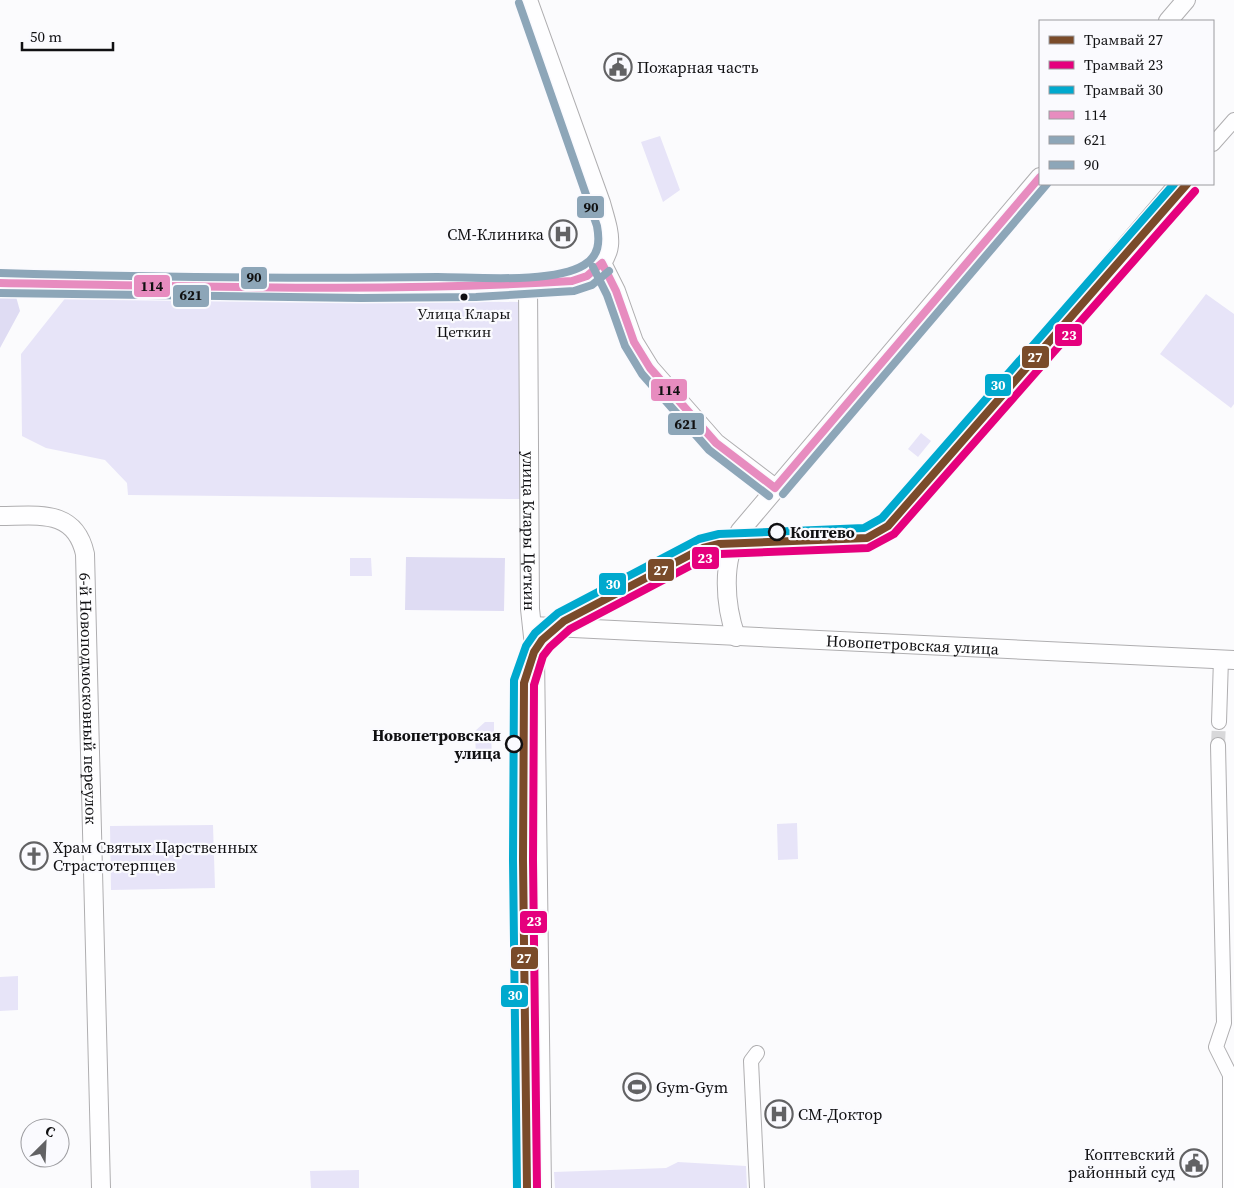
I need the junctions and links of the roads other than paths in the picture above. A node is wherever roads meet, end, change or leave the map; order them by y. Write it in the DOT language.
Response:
graph roads {
  1 [pos="528,0"];
  2 [pos="1186,0"];
  3 [pos="1169,20"];
  4 [pos="1234,120"];
  5 [pos="1214,143"];
  6 [pos="1039,178"];
  7 [pos="1175,185"];
  8 [pos="602,262"];
  9 [pos="0,283"];
  10 [pos="528,285"];
  11 [pos="775,488"];
  12 [pos="0,516"];
  13 [pos="734,540"];
  14 [pos="532,626"];
  15 [pos="736,637"];
  16 [pos="1228,660"];
  17 [pos="1219,722"];
  18 [pos="1218,745"];
  19 [pos="757,1053"];
  20 [pos="101,1188"];
  21 [pos="542,1188"];
  22 [pos="757,1188"];
  23 [pos="1230,1188"];
  1 -- 8 [label="street"];
  2 -- 3 [label="street"];
  4 -- 5 [label="street"];
  6 -- 11 [label="street"];
  7 -- 13 [label="street"];
  8 -- 10 [label="street"];
  8 -- 11 [label="street"];
  9 -- 10 [label="street"];
  10 -- 14 [label="street, улица Клары Цеткин"];
  11 -- 13 [label="street"];
  12 -- 20 [label="street, 6-й Новоподмосковный переулок"];
  13 -- 15 [label="street"];
  14 -- 15 [label="street, Новопетровская улица"];
  14 -- 21 [label="street, улица Клары Цеткин"];
  15 -- 16 [label="street, Новопетровская улица"];
  16 -- 17 [label="street"];
  18 -- 23 [label="street"];
  19 -- 22 [label="street"];
}
